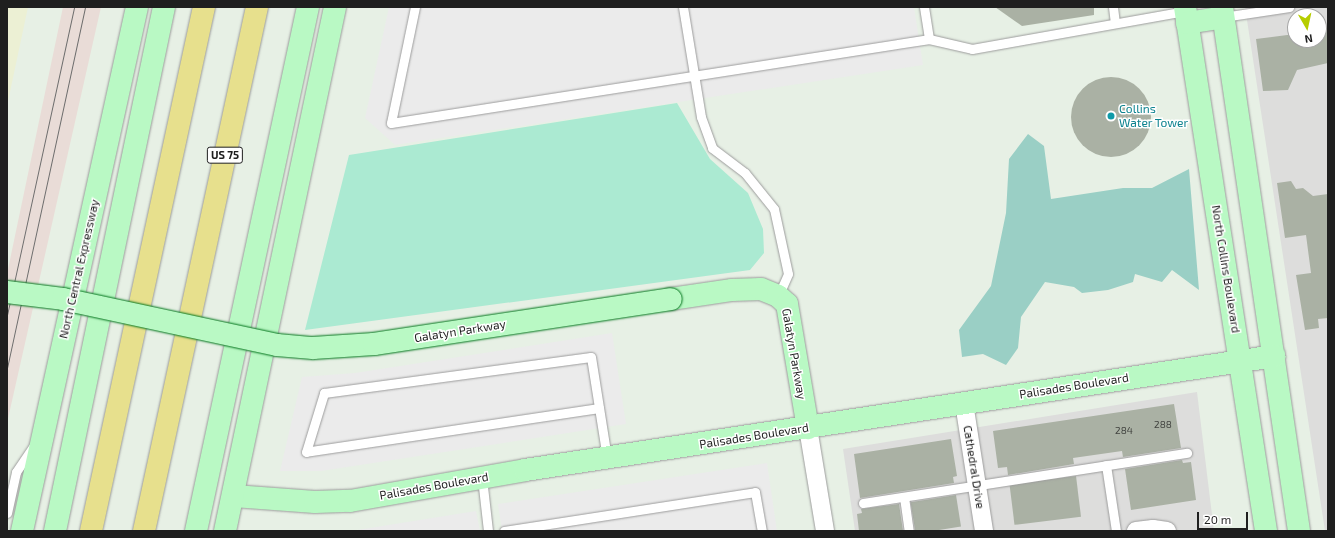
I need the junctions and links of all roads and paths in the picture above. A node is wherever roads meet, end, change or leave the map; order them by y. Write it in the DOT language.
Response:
graph roads {
  1 [pos="120,7"];
  2 [pos="164,7"];
  3 [pos="204,7"];
  4 [pos="257,7"];
  5 [pos="308,7"];
  6 [pos="335,7"];
  7 [pos="415,7"];
  8 [pos="683,7"];
  9 [pos="924,7"];
  10 [pos="1113,7"];
  11 [pos="1289,7"];
  12 [pos="1222,12"];
  13 [pos="1186,14"];
  14 [pos="135,16"];
  15 [pos="1116,23"];
  16 [pos="929,39"];
  17 [pos="695,76"];
  18 [pos="7,292"];
  19 [pos="778,296"];
  20 [pos="103,307"];
  21 [pos="239,337"];
  22 [pos="1274,356"];
  23 [pos="1242,360"];
  24 [pos="964,403"];
  25 [pos="599,408"];
  26 [pos="808,428"];
  27 [pos="43,432"];
  28 [pos="1187,453"];
  29 [pos="607,458"];
  30 [pos="1106,465"];
  31 [pos="482,478"];
  32 [pos="977,485"];
  33 [pos="234,496"];
  34 [pos="904,497"];
  35 [pos="863,503"];
  36 [pos="7,513"];
  37 [pos="22,531"];
  38 [pos="55,531"];
  39 [pos="91,531"];
  40 [pos="144,531"];
  41 [pos="196,531"];
  42 [pos="225,531"];
  43 [pos="488,531"];
  44 [pos="504,531"];
  45 [pos="762,531"];
  46 [pos="824,531"];
  47 [pos="909,531"];
  48 [pos="984,531"];
  49 [pos="1116,531"];
  50 [pos="1136,531"];
  51 [pos="1167,531"];
  52 [pos="1266,531"];
  53 [pos="1299,531"];
  1 -- 14 [label="main road"];
  2 -- 20 [label="main road"];
  3 -- 39 [label="highway"];
  4 -- 40 [label="highway, US 75"];
  5 -- 21 [label="main road"];
  6 -- 33 [label="main road"];
  7 -- 17 [label="lane"];
  8 -- 17 [label="lane"];
  9 -- 16 [label="lane"];
  10 -- 15 [label="lane"];
  11 -- 12 [label="lane"];
  12 -- 13 [label="main road"];
  12 -- 22 [label="main road"];
  13 -- 15 [label="lane"];
  13 -- 23 [label="main road, North Collins Boulevard"];
  14 -- 27 [label="main road, North Central Expressway"];
  15 -- 16 [label="lane"];
  16 -- 17 [label="lane"];
  17 -- 19 [label="lane"];
  18 -- 20 [label="main road, Galatyn Parkway, bridge"];
  19 -- 21 [label="main road, Galatyn Parkway, bridge"];
  19 -- 26 [label="main road, Galatyn Parkway"];
  20 -- 21 [label="main road, Galatyn Parkway, bridge"];
  20 -- 38 [label="main road"];
  21 -- 41 [label="main road"];
  22 -- 23 [label="main road, Palisades Boulevard"];
  22 -- 53 [label="main road"];
  23 -- 24 [label="main road, Palisades Boulevard"];
  23 -- 52 [label="main road, North Collins Boulevard"];
  24 -- 26 [label="main road, Palisades Boulevard"];
  24 -- 32 [label="street, Cathedral Drive"];
  25 -- 25 [label="lane"];
  25 -- 29 [label="lane"];
  26 -- 29 [label="main road, Palisades Boulevard"];
  26 -- 46 [label="street"];
  27 -- 36 [label="lane"];
  27 -- 37 [label="main road, North Central Expressway"];
  28 -- 30 [label="lane"];
  29 -- 31 [label="main road, Palisades Boulevard"];
  30 -- 32 [label="lane"];
  30 -- 49 [label="lane"];
  31 -- 33 [label="main road, Palisades Boulevard"];
  31 -- 43 [label="lane"];
  32 -- 34 [label="lane"];
  32 -- 48 [label="street, Cathedral Drive"];
  33 -- 42 [label="main road"];
  34 -- 35 [label="lane"];
  34 -- 47 [label="lane"];
  44 -- 45 [label="lane"];
  50 -- 51 [label="street"];
}
